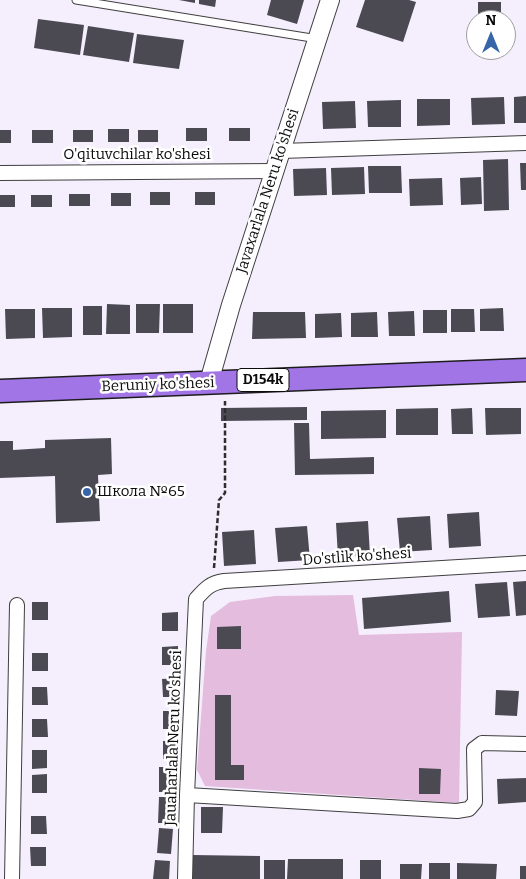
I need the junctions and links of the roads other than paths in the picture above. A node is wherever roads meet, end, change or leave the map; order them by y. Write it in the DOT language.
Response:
graph roads {
  1 [pos="76,0"];
  2 [pos="330,0"];
  3 [pos="318,38"];
  4 [pos="526,143"];
  5 [pos="281,151"];
  6 [pos="275,170"];
  7 [pos="0,173"];
  8 [pos="526,370"];
  9 [pos="217,382"];
  10 [pos="0,392"];
  11 [pos="526,563"];
  12 [pos="196,599"];
  13 [pos="17,605"];
  14 [pos="526,744"];
  15 [pos="187,795"];
  16 [pos="12,879"];
  17 [pos="185,879"];
  1 -- 3 [label="lane"];
  2 -- 3 [label="street, Javaxarlala Neru ko'shesi"];
  3 -- 5 [label="street, Javaxarlala Neru ko'shesi"];
  4 -- 5 [label="street"];
  5 -- 6 [label="street, Javaxarlala Neru ko'shesi"];
  6 -- 7 [label="street, O'qituvchilar ko'shesi"];
  6 -- 9 [label="street, Javaxarlala Neru ko'shesi"];
  8 -- 9 [label="main road, Beruniy ko'shesi / D154k"];
  9 -- 10 [label="main road, Beruniy ko'shesi / D154k"];
  11 -- 12 [label="street, Do'stlik ko'shesi"];
  12 -- 15 [label="street, Jauaharlala Neru ko'shesi"];
  13 -- 16 [label="street"];
  14 -- 15 [label="street"];
  15 -- 17 [label="street, Jauaharlala Neru ko'shesi"];
}
